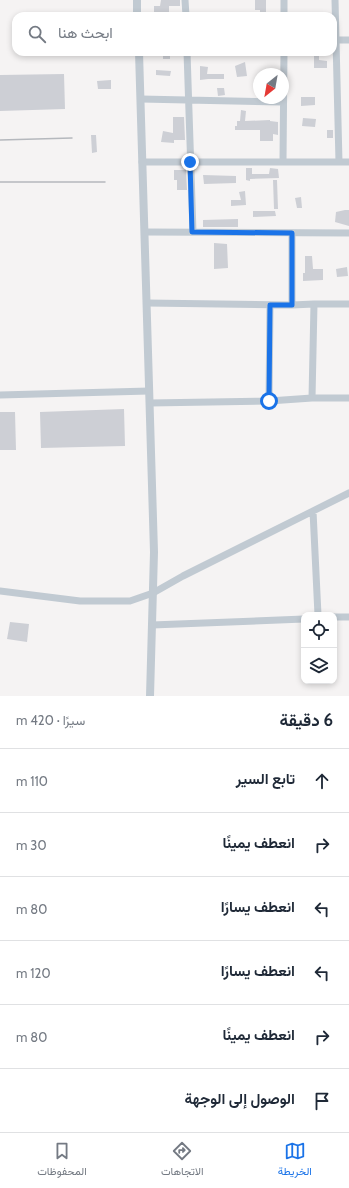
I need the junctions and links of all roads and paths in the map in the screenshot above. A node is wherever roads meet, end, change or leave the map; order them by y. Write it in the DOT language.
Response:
graph roads {
  1 [pos="137,0"];
  2 [pos="186,0"];
  3 [pos="284,0"];
  4 [pos="335,0"];
  5 [pos="137,12"];
  6 [pos="186,12"];
  7 [pos="284,12"];
  8 [pos="335,12"];
  9 [pos="337,40"];
  10 [pos="349,40"];
  11 [pos="139,56"];
  12 [pos="187,56"];
  13 [pos="284,56"];
  14 [pos="336,56"];
  15 [pos="284,68"];
  16 [pos="141,99"];
  17 [pos="188,100"];
  18 [pos="253,101"];
  19 [pos="283,104"];
  20 [pos="283,161"];
  21 [pos="142,162"];
  22 [pos="190,162"];
  23 [pos="339,162"];
  24 [pos="349,162"];
  25 [pos="145,232"];
  26 [pos="192,232"];
  27 [pos="292,233"];
  28 [pos="349,233"];
  29 [pos="147,303"];
  30 [pos="314,304"];
  31 [pos="349,304"];
  32 [pos="270,305"];
  33 [pos="292,305"];
  34 [pos="149,391"];
  35 [pos="0,395"];
  36 [pos="312,398"];
  37 [pos="349,398"];
  38 [pos="269,401"];
  39 [pos="150,403"];
  40 [pos="349,493"];
  41 [pos="313,511"];
  42 [pos="0,591"];
  43 [pos="153,593"];
  44 [pos="318,612"];
  45 [pos="337,617"];
  46 [pos="349,617"];
  47 [pos="301,619"];
  48 [pos="152,625"];
  49 [pos="150,696"];
  1 -- 5 [label="street"];
  2 -- 6 [label="street"];
  3 -- 7 [label="street"];
  4 -- 8 [label="street"];
  9 -- 10 [label="street"];
  11 -- 16 [label="street"];
  12 -- 17 [label="street"];
  13 -- 15 [label="street"];
  14 -- 23 [label="street"];
  16 -- 17 [label="street"];
  16 -- 21 [label="street"];
  17 -- 18 [label="street"];
  17 -- 22 [label="street"];
  19 -- 20 [label="street"];
  20 -- 22 [label="street"];
  20 -- 23 [label="street"];
  21 -- 22 [label="street"];
  21 -- 25 [label="street"];
  22 -- 26 [label="street"];
  23 -- 24 [label="street"];
  25 -- 26 [label="street"];
  25 -- 29 [label="street"];
  26 -- 27 [label="street"];
  27 -- 28 [label="street"];
  27 -- 33 [label="street"];
  29 -- 32 [label="street"];
  29 -- 34 [label="street"];
  30 -- 31 [label="street"];
  30 -- 33 [label="street"];
  30 -- 36 [label="street"];
  32 -- 33 [label="street"];
  32 -- 38 [label="street"];
  34 -- 35 [label="street"];
  34 -- 39 [label="street"];
  36 -- 37 [label="street"];
  36 -- 38 [label="street"];
  38 -- 39 [label="street"];
  39 -- 43 [label="street"];
  40 -- 41 [label="street"];
  41 -- 43 [label="street"];
  41 -- 44 [label="street"];
  42 -- 43 [label="street"];
  43 -- 48 [label="street"];
  45 -- 46 [label="street"];
  47 -- 48 [label="street"];
  48 -- 49 [label="street"];
}
